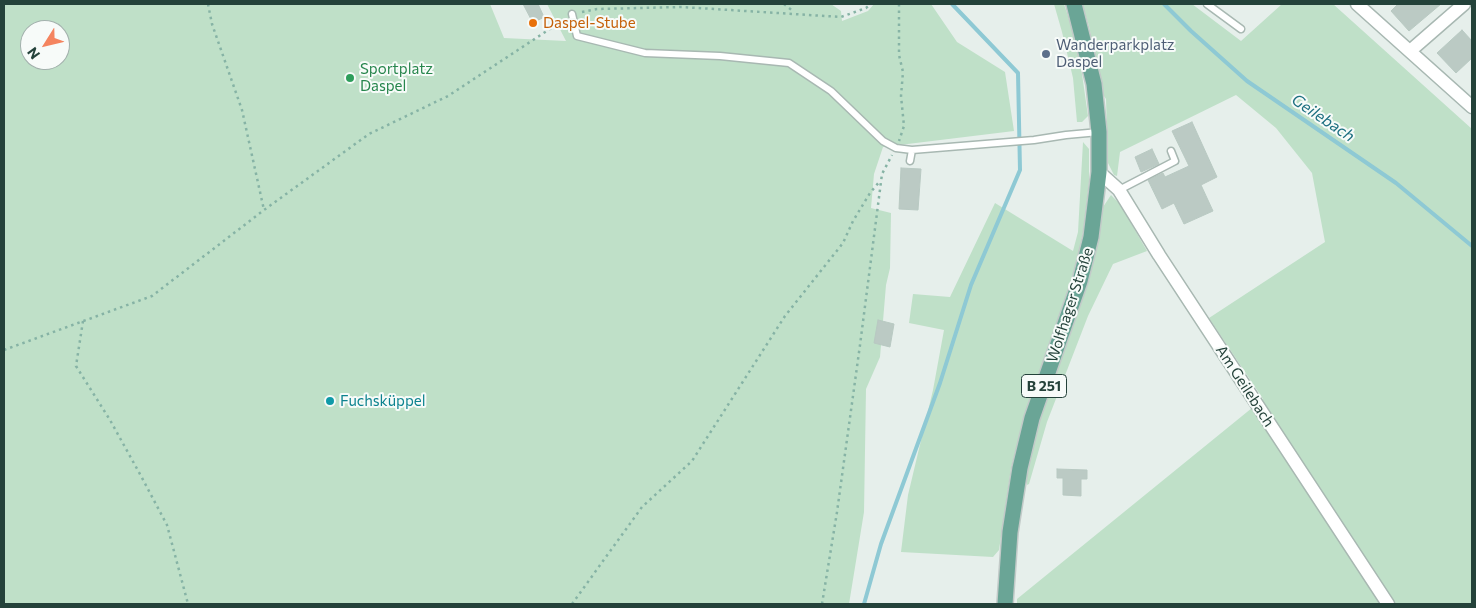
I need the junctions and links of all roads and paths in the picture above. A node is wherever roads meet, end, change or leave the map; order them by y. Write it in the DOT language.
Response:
graph roads {
  1 [pos="208,4"];
  2 [pos="784,4"];
  3 [pos="871,4"];
  4 [pos="899,4"];
  5 [pos="1074,4"];
  6 [pos="1207,4"];
  7 [pos="1357,4"];
  8 [pos="1464,4"];
  9 [pos="795,13"];
  10 [pos="572,14"];
  11 [pos="1240,30"];
  12 [pos="1410,51"];
  13 [pos="1472,107"];
  14 [pos="1099,132"];
  15 [pos="896,148"];
  16 [pos="912,150"];
  17 [pos="1170,151"];
  18 [pos="910,161"];
  19 [pos="1099,172"];
  20 [pos="881,180"];
  21 [pos="1119,190"];
  22 [pos="264,210"];
  23 [pos="84,321"];
  24 [pos="5,349"];
  25 [pos="188,604"];
  26 [pos="572,604"];
  27 [pos="822,604"];
  28 [pos="1005,604"];
  29 [pos="1388,604"];
  1 -- 22 [label="path"];
  2 -- 9 [label="path"];
  3 -- 9 [label="path"];
  4 -- 15 [label="path"];
  5 -- 14 [label="main road, Wolfhager Straße / B 251"];
  6 -- 11 [label="lane"];
  7 -- 12 [label="street"];
  8 -- 12 [label="street"];
  9 -- 10 [label="path"];
  10 -- 15 [label="lane"];
  10 -- 22 [label="path"];
  12 -- 13 [label="street"];
  14 -- 16 [label="lane"];
  14 -- 19 [label="main road, Wolfhager Straße / B 251"];
  15 -- 16 [label="lane"];
  15 -- 20 [label="path"];
  16 -- 18 [label="lane"];
  17 -- 21 [label="lane"];
  19 -- 21 [label="street, Am Geilebach"];
  19 -- 28 [label="main road, Wolfhager Straße / B 251"];
  20 -- 26 [label="path"];
  20 -- 27 [label="path"];
  21 -- 29 [label="street, Am Geilebach"];
  22 -- 23 [label="path"];
  23 -- 24 [label="path"];
  23 -- 25 [label="path"];
}
